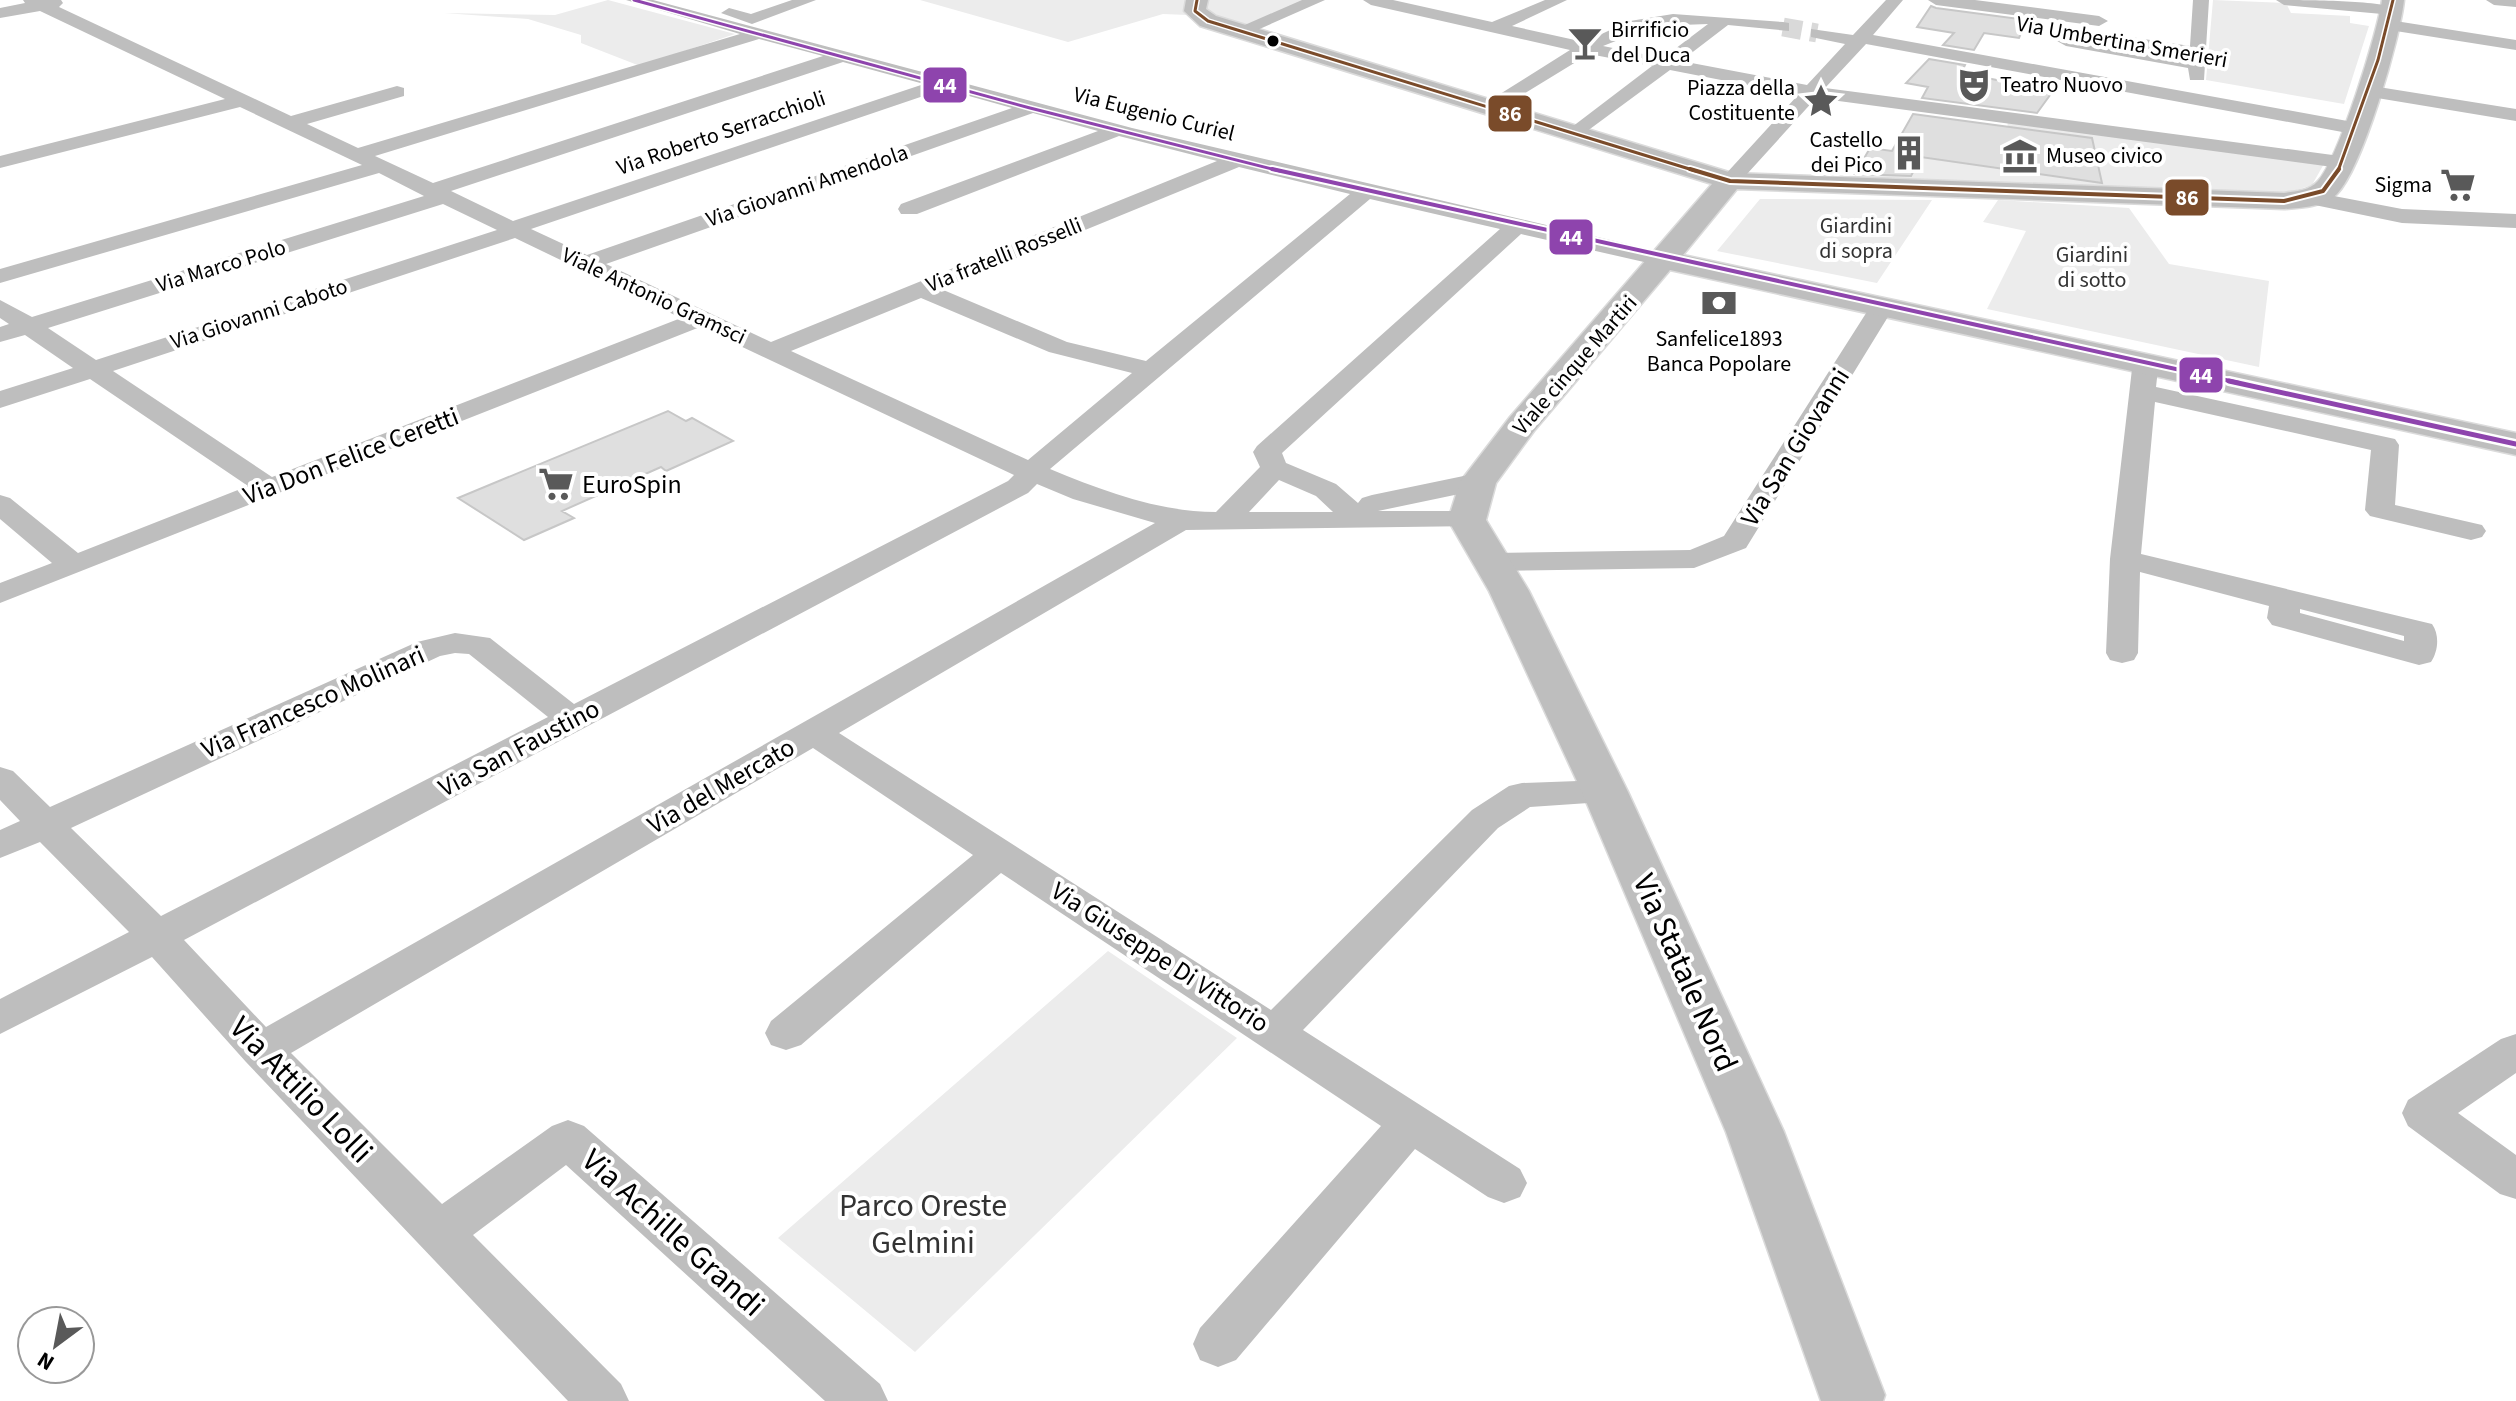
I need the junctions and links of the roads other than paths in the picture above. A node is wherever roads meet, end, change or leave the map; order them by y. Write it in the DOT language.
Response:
graph roads {
  1 [pos="71,0"];
  2 [pos="634,0"];
  3 [pos="679,0"];
  4 [pos="808,0"];
  5 [pos="1197,0"];
  6 [pos="1317,0"];
  7 [pos="1371,0"];
  8 [pos="1559,0"];
  9 [pos="1936,0"];
  10 [pos="2201,0"];
  11 [pos="2284,0"];
  12 [pos="2494,0"];
  13 [pos="1888,2"];
  14 [pos="2516,2"];
  15 [pos="37,3"];
  16 [pos="2391,12"];
  17 [pos="0,13"];
  18 [pos="2058,16"];
  19 [pos="1724,20"];
  20 [pos="749,26"];
  21 [pos="1783,27"];
  22 [pos="1493,28"];
  23 [pos="1240,31"];
  24 [pos="1817,33"];
  25 [pos="1865,34"];
  26 [pos="2516,45"];
  27 [pos="1912,47"];
  28 [pos="1590,49"];
  29 [pos="842,56"];
  30 [pos="2198,58"];
  31 [pos="1666,64"];
  32 [pos="944,83"];
  33 [pos="397,92"];
  34 [pos="1812,92"];
  35 [pos="2061,96"];
  36 [pos="2233,96"];
  37 [pos="240,101"];
  38 [pos="1030,108"];
  39 [pos="1491,108"];
  40 [pos="2094,108"];
  41 [pos="2360,109"];
  42 [pos="2516,115"];
  43 [pos="2040,122"];
  44 [pos="287,123"];
  45 [pos="1118,130"];
  46 [pos="1575,134"];
  47 [pos="356,155"];
  48 [pos="1237,160"];
  49 [pos="0,162"];
  50 [pos="2340,162"];
  51 [pos="381,166"];
  52 [pos="1730,181"];
  53 [pos="1366,192"];
  54 [pos="436,194"];
  55 [pos="2313,198"];
  56 [pos="909,209"];
  57 [pos="2516,221"];
  58 [pos="1516,226"];
  59 [pos="516,229"];
  60 [pos="1666,260"];
  61 [pos="585,264"];
  62 [pos="0,276"];
  63 [pos="920,289"];
  64 [pos="0,307"];
  65 [pos="1882,307"];
  66 [pos="702,318"];
  67 [pos="30,326"];
  68 [pos="0,335"];
  69 [pos="770,351"];
  70 [pos="90,369"];
  71 [pos="1151,370"];
  72 [pos="2145,378"];
  73 [pos="0,400"];
  74 [pos="2516,444"];
  75 [pos="1275,468"];
  76 [pos="1031,471"];
  77 [pos="1478,482"];
  78 [pos="270,488"];
  79 [pos="0,504"];
  80 [pos="1347,509"];
  81 [pos="1297,518"];
  82 [pos="1226,519"];
  83 [pos="1180,521"];
  84 [pos="2471,531"];
  85 [pos="1480,541"];
  86 [pos="2125,559"];
  87 [pos="74,565"];
  88 [pos="0,594"];
  89 [pos="2286,601"];
  90 [pos="2122,653"];
  91 [pos="573,720"];
  92 [pos="814,733"];
  93 [pos="0,779"];
  94 [pos="1605,792"];
  95 [pos="42,825"];
  96 [pos="0,845"];
  97 [pos="1000,853"];
  98 [pos="157,936"];
  99 [pos="0,1018"];
  100 [pos="1275,1032"];
  101 [pos="786,1033"];
  102 [pos="261,1050"];
  103 [pos="2516,1051"];
  104 [pos="1411,1122"];
  105 [pos="2516,1180"];
  106 [pos="1504,1183"];
  107 [pos="439,1233"];
  108 [pos="1218,1344"];
  109 [pos="1855,1399"];
  110 [pos="603,1401"];
  111 [pos="862,1401"];
  1 -- 15 [label="street"];
  2 -- 20 [label="street, Via Eugenio Curiel"];
  3 -- 20 [label="street"];
  4 -- 20 [label="street"];
  5 -- 23 [label="main road"];
  6 -- 23 [label="street"];
  7 -- 22 [label="street"];
  8 -- 22 [label="street"];
  9 -- 18 [label="street"];
  10 -- 30 [label="street"];
  11 -- 16 [label="street"];
  12 -- 14 [label="street"];
  13 -- 25 [label="street"];
  15 -- 17 [label="street"];
  15 -- 37 [label="street, Viale Antonio Gramsci"];
  16 -- 26 [label="street"];
  16 -- 41 [label="main road"];
  18 -- 30 [label="street"];
  19 -- 21 [label="street"];
  19 -- 28 [label="street"];
  19 -- 31 [label="street"];
  20 -- 29 [label="street, Via Eugenio Curiel"];
  20 -- 47 [label="street"];
  22 -- 28 [label="street"];
  23 -- 39 [label="main road"];
  24 -- 25 [label="street"];
  25 -- 27 [label="street"];
  25 -- 30 [label="street, Via Umbertina Smerieri"];
  25 -- 34 [label="street"];
  27 -- 35 [label="street"];
  27 -- 36 [label="street"];
  28 -- 31 [label="street"];
  28 -- 39 [label="street"];
  29 -- 32 [label="street, Via Eugenio Curiel"];
  29 -- 54 [label="street, Via Marco Polo"];
  30 -- 36 [label="street, Via Umbertina Smerieri"];
  31 -- 34 [label="street"];
  31 -- 46 [label="street"];
  32 -- 38 [label="street, Via Eugenio Curiel"];
  32 -- 59 [label="street, Via Roberto Serracchioli"];
  33 -- 44 [label="street"];
  34 -- 43 [label="street"];
  34 -- 52 [label="street"];
  35 -- 40 [label="street"];
  35 -- 43 [label="street"];
  36 -- 41 [label="street, Via Umbertina Smerieri"];
  37 -- 44 [label="street, Viale Antonio Gramsci"];
  37 -- 49 [label="street"];
  38 -- 45 [label="street, Via Eugenio Curiel"];
  38 -- 61 [label="street, Via Giovanni Amendola"];
  39 -- 46 [label="main road"];
  40 -- 43 [label="street"];
  40 -- 50 [label="street"];
  41 -- 42 [label="street, Via Umbertina Smerieri"];
  41 -- 50 [label="main road"];
  44 -- 47 [label="street, Viale Antonio Gramsci"];
  45 -- 48 [label="street, Via Eugenio Curiel"];
  45 -- 56 [label="street"];
  46 -- 52 [label="main road"];
  47 -- 51 [label="street, Viale Antonio Gramsci"];
  48 -- 53 [label="street, Via Eugenio Curiel"];
  48 -- 63 [label="street, Via fratelli Rosselli"];
  50 -- 55 [label="main road"];
  51 -- 54 [label="street, Viale Antonio Gramsci"];
  51 -- 62 [label="street"];
  52 -- 55 [label="main road"];
  52 -- 60 [label="main road, Viale cinque Martiri"];
  53 -- 58 [label="street, Via Eugenio Curiel"];
  53 -- 71 [label="street, Via San Faustino"];
  54 -- 59 [label="street, Viale Antonio Gramsci"];
  54 -- 67 [label="street, Via Marco Polo"];
  55 -- 57 [label="street"];
  58 -- 60 [label="street, Via Eugenio Curiel"];
  58 -- 75 [label="street"];
  59 -- 61 [label="street, Viale Antonio Gramsci"];
  59 -- 70 [label="street, Via Giovanni Caboto"];
  60 -- 65 [label="main road"];
  60 -- 77 [label="main road, Viale cinque Martiri"];
  61 -- 66 [label="street, Viale Antonio Gramsci"];
  63 -- 69 [label="street, Via fratelli Rosselli"];
  63 -- 71 [label="street"];
  64 -- 67 [label="street"];
  65 -- 72 [label="main road"];
  65 -- 85 [label="street, Via San Giovanni"];
  66 -- 69 [label="street, Viale Antonio Gramsci"];
  66 -- 78 [label="street, Via Don Felice Ceretti"];
  67 -- 68 [label="street, Via Marco Polo"];
  67 -- 70 [label="street"];
  69 -- 76 [label="street, Viale Antonio Gramsci"];
  70 -- 73 [label="street, Via Giovanni Caboto"];
  70 -- 78 [label="street"];
  71 -- 76 [label="street, Via San Faustino"];
  72 -- 74 [label="main road"];
  72 -- 84 [label="street"];
  72 -- 86 [label="street"];
  75 -- 80 [label="street"];
  75 -- 82 [label="street"];
  76 -- 83 [label="street, Viale Antonio Gramsci"];
  76 -- 91 [label="street, Via San Faustino"];
  77 -- 80 [label="street, Viale Antonio Gramsci"];
  77 -- 85 [label="main road, Viale cinque Martiri"];
  78 -- 87 [label="street, Via Don Felice Ceretti"];
  79 -- 87 [label="street"];
  80 -- 81 [label="street, Viale Antonio Gramsci"];
  81 -- 82 [label="street, Viale Antonio Gramsci"];
  81 -- 85 [label="street, Viale Antonio Gramsci"];
  82 -- 83 [label="street, Viale Antonio Gramsci"];
  83 -- 92 [label="street, Via del Mercato"];
  85 -- 94 [label="main road, Via Statale Nord"];
  86 -- 89 [label="street"];
  86 -- 90 [label="street"];
  87 -- 88 [label="street, Via Don Felice Ceretti"];
  91 -- 95 [label="street, Via Francesco Molinari"];
  91 -- 98 [label="street, Via San Faustino"];
  92 -- 97 [label="street, Via Giuseppe Di Vittorio"];
  92 -- 102 [label="street, Via del Mercato"];
  93 -- 95 [label="street, Via Attilio Lolli"];
  94 -- 100 [label="street"];
  94 -- 109 [label="main road, Via Statale Nord"];
  95 -- 96 [label="street, Via Francesco Molinari"];
  95 -- 98 [label="street, Via Attilio Lolli"];
  97 -- 100 [label="street, Via Giuseppe Di Vittorio"];
  97 -- 101 [label="street"];
  98 -- 99 [label="street, Via San Faustino"];
  98 -- 102 [label="street, Via Attilio Lolli"];
  100 -- 104 [label="street, Via Giuseppe Di Vittorio"];
  102 -- 107 [label="street, Via Attilio Lolli"];
  103 -- 105 [label="street"];
  104 -- 106 [label="street, Via Giuseppe Di Vittorio"];
  104 -- 108 [label="street"];
  107 -- 110 [label="street, Via Attilio Lolli"];
  107 -- 111 [label="street, Via Achille Grandi"];
}
